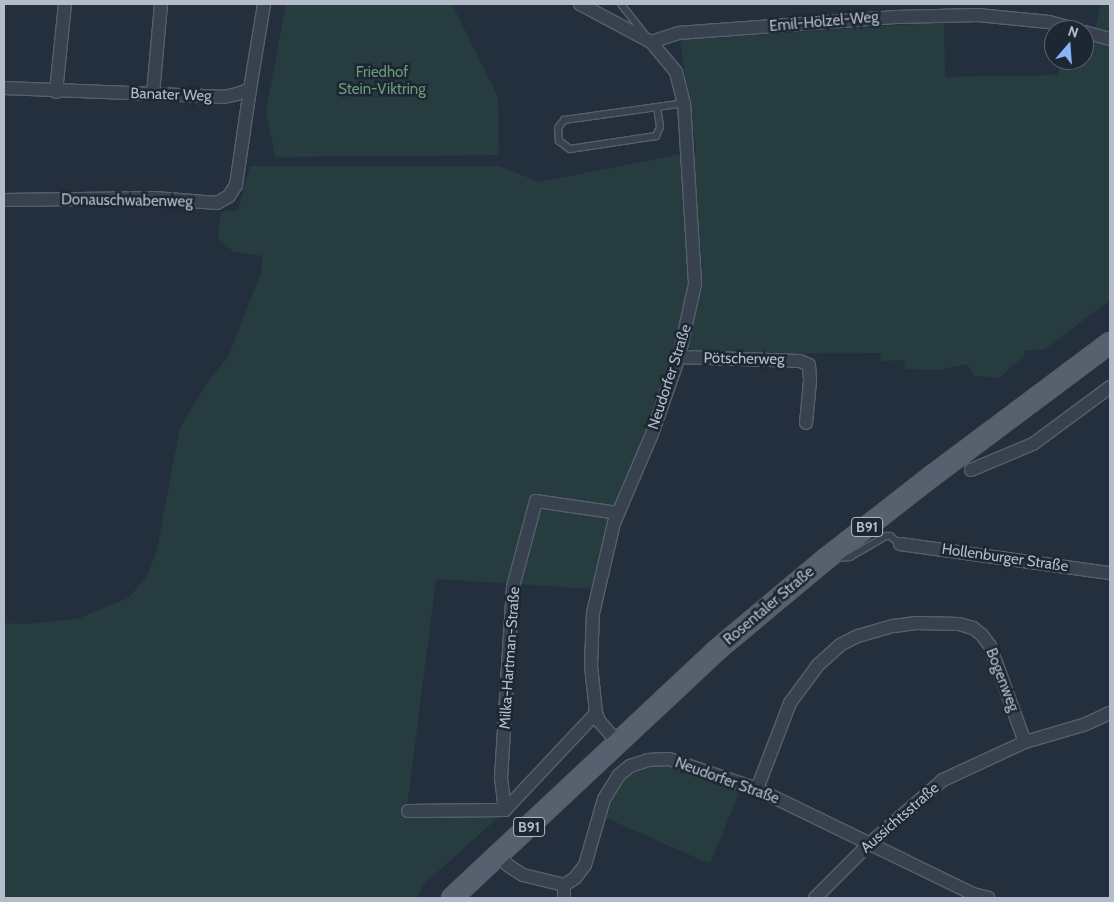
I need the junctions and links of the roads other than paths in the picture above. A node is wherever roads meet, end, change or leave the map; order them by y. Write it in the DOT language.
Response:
graph roads {
  1 [pos="65,4"];
  2 [pos="161,4"];
  3 [pos="264,4"];
  4 [pos="580,4"];
  5 [pos="621,4"];
  6 [pos="1044,22"];
  7 [pos="1094,35"];
  8 [pos="1110,39"];
  9 [pos="651,42"];
  10 [pos="4,88"];
  11 [pos="250,89"];
  12 [pos="56,92"];
  13 [pos="152,94"];
  14 [pos="684,103"];
  15 [pos="656,107"];
  16 [pos="4,200"];
  17 [pos="1110,343"];
  18 [pos="679,358"];
  19 [pos="1110,387"];
  20 [pos="806,423"];
  21 [pos="971,470"];
  22 [pos="618,513"];
  23 [pos="900,544"];
  24 [pos="827,558"];
  25 [pos="1110,573"];
  26 [pos="596,713"];
  27 [pos="1110,713"];
  28 [pos="617,742"];
  29 [pos="1025,742"];
  30 [pos="758,789"];
  31 [pos="504,810"];
  32 [pos="408,811"];
  33 [pos="869,844"];
  34 [pos="499,856"];
  35 [pos="564,892"];
  36 [pos="452,898"];
  37 [pos="815,898"];
  38 [pos="988,898"];
  1 -- 12 [label="street"];
  2 -- 13 [label="street"];
  3 -- 11 [label="street"];
  4 -- 9 [label="street"];
  5 -- 9 [label="lane"];
  6 -- 9 [label="street, Emil-Hölzel-Weg"];
  7 -- 8 [label="street"];
  9 -- 14 [label="street, Neudorfer Straße"];
  10 -- 12 [label="street, Banater Weg"];
  11 -- 13 [label="street, Banater Weg"];
  11 -- 16 [label="street, Donauschwabenweg"];
  12 -- 13 [label="street, Banater Weg"];
  14 -- 15 [label="lane"];
  14 -- 18 [label="street, Neudorfer Straße"];
  15 -- 15 [label="lane"];
  17 -- 24 [label="main road, Rosentaler Straße / B91"];
  18 -- 20 [label="street, Pötscherweg"];
  18 -- 22 [label="street, Neudorfer Straße"];
  19 -- 21 [label="street"];
  22 -- 26 [label="street, Neudorfer Straße"];
  22 -- 31 [label="street, Milka-Hartman-Straße"];
  23 -- 24 [label="lane"];
  23 -- 25 [label="street, Hollenburger Straße"];
  24 -- 28 [label="main road, Rosentaler Straße / B91"];
  26 -- 28 [label="street, Neudorfer Straße"];
  26 -- 31 [label="street"];
  27 -- 29 [label="street, Aussichtsstraße"];
  28 -- 34 [label="main road, Rosentaler Straße / B91"];
  29 -- 30 [label="street, Bogenweg"];
  29 -- 33 [label="street, Aussichtsstraße"];
  30 -- 33 [label="street, Neudorfer Straße"];
  30 -- 35 [label="street, Neudorfer Straße"];
  31 -- 32 [label="street"];
  33 -- 37 [label="street, Aussichtsstraße"];
  33 -- 38 [label="street, Neudorfer Straße"];
  34 -- 35 [label="street, Neudorfer Straße"];
  34 -- 36 [label="main road, Rosentaler Straße / B91"];
}
